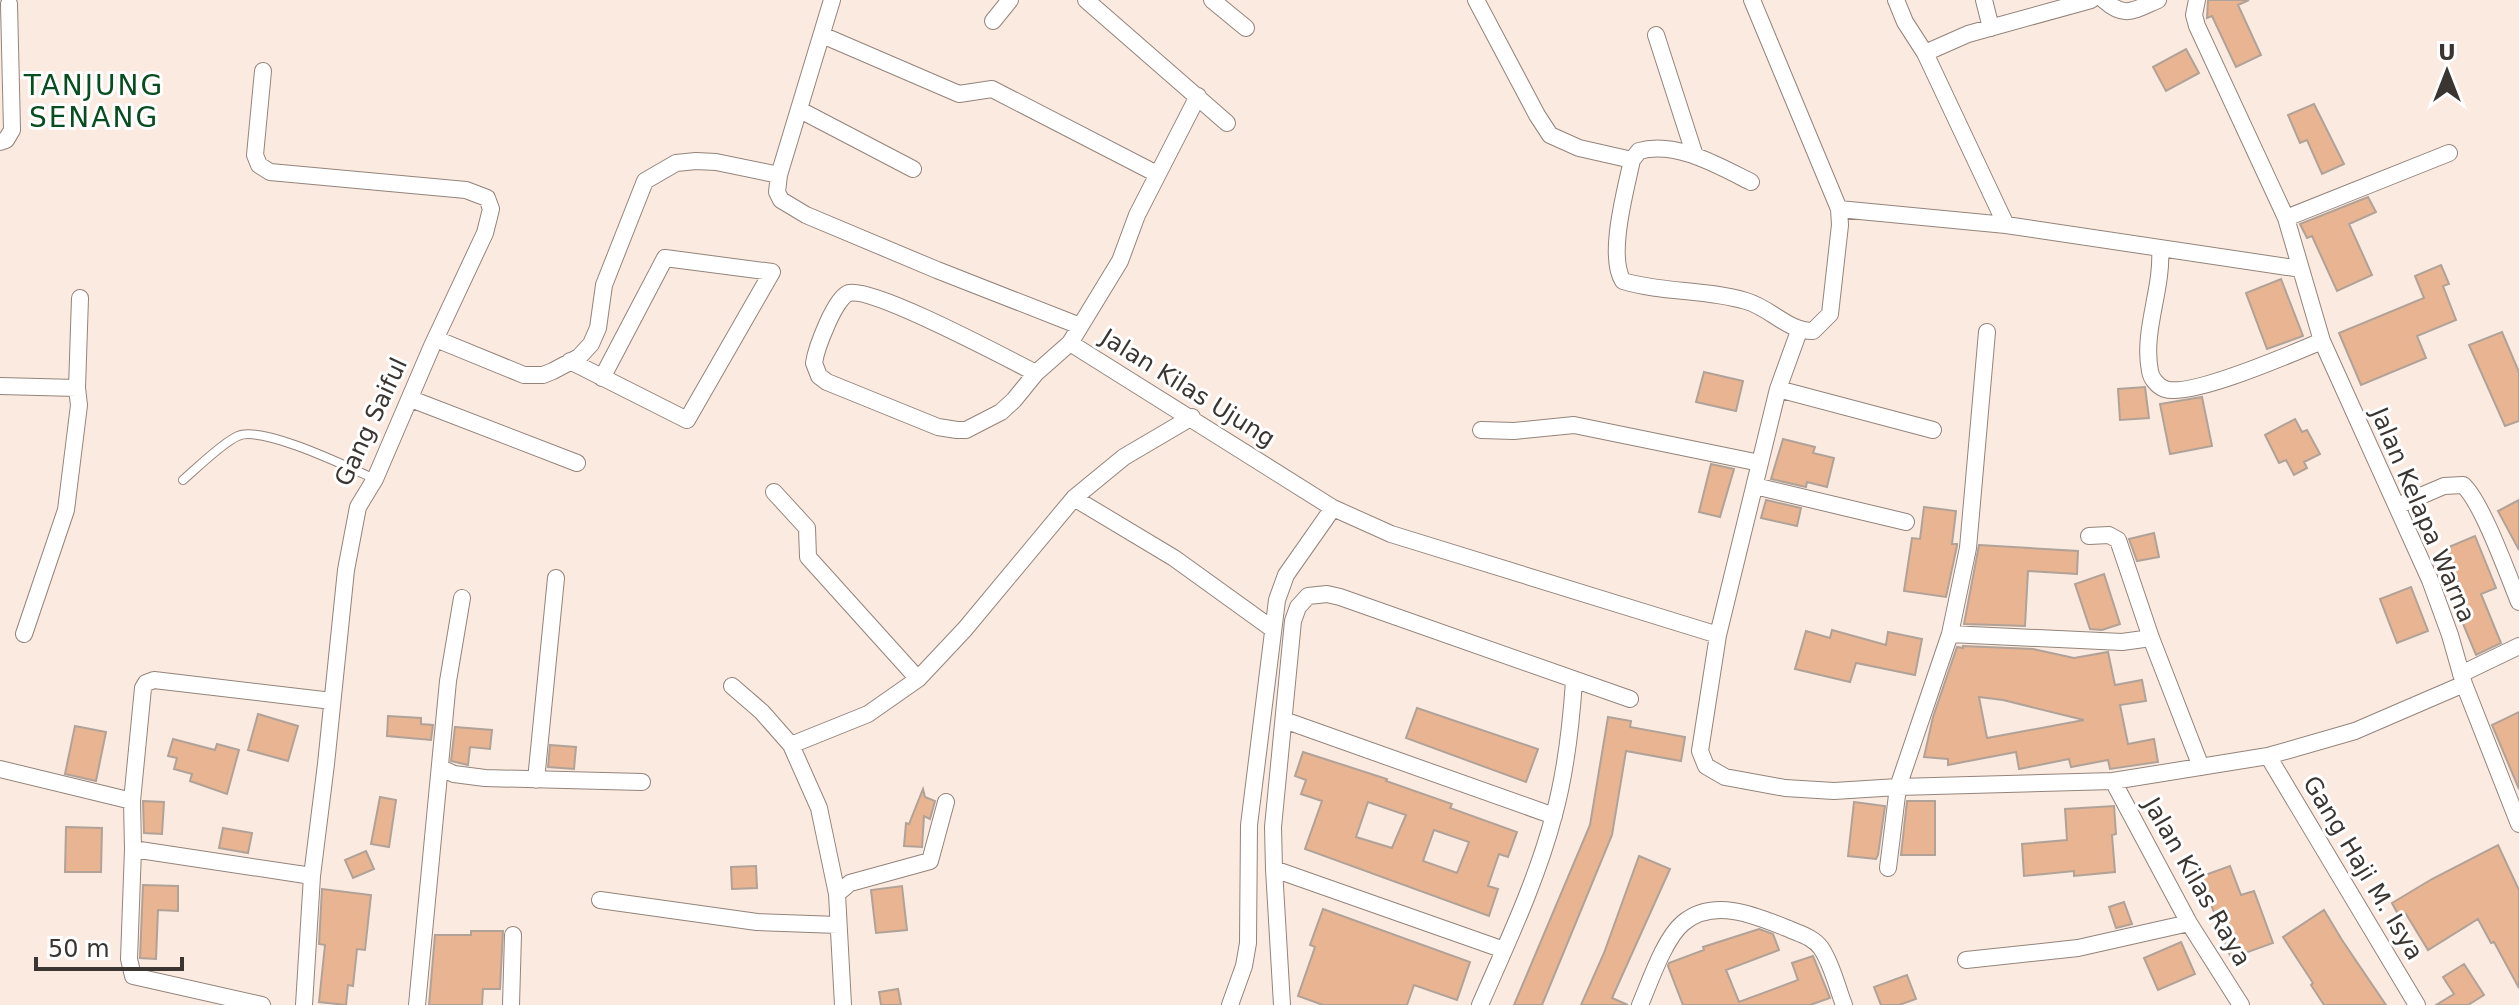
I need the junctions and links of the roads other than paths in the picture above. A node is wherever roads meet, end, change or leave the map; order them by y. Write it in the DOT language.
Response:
graph roads {
  1 [pos="832,0"];
  2 [pos="1010,0"];
  3 [pos="1086,0"];
  4 [pos="1212,0"];
  5 [pos="1476,0"];
  6 [pos="1752,0"];
  7 [pos="1896,0"];
  8 [pos="1984,0"];
  9 [pos="2091,0"];
  10 [pos="2104,0"];
  11 [pos="2158,0"];
  12 [pos="2192,3"];
  13 [pos="9,4"];
  14 [pos="993,21"];
  15 [pos="1246,28"];
  16 [pos="1991,28"];
  17 [pos="822,35"];
  18 [pos="1656,35"];
  19 [pos="1925,53"];
  20 [pos="263,71"];
  21 [pos="1198,96"];
  22 [pos="800,110"];
  23 [pos="1227,123"];
  24 [pos="0,142"];
  25 [pos="2449,153"];
  26 [pos="1695,156"];
  27 [pos="1632,160"];
  28 [pos="913,169"];
  29 [pos="1157,174"];
  30 [pos="779,175"];
  31 [pos="1751,182"];
  32 [pos="1839,209"];
  33 [pos="2286,218"];
  34 [pos="2006,225"];
  35 [pos="2160,249"];
  36 [pos="2301,269"];
  37 [pos="80,298"];
  38 [pos="1080,326"];
  39 [pos="1799,331"];
  40 [pos="1987,332"];
  41 [pos="436,339"];
  42 [pos="2322,341"];
  43 [pos="1070,343"];
  44 [pos="570,361"];
  45 [pos="1036,373"];
  46 [pos="602,378"];
  47 [pos="0,386"];
  48 [pos="77,388"];
  49 [pos="1778,389"];
  50 [pos="411,399"];
  51 [pos="1192,417"];
  52 [pos="1481,430"];
  53 [pos="1933,430"];
  54 [pos="577,463"];
  55 [pos="1760,463"];
  56 [pos="375,479"];
  57 [pos="183,480"];
  58 [pos="1755,486"];
  59 [pos="774,492"];
  60 [pos="1074,498"];
  61 [pos="2397,506"];
  62 [pos="1333,508"];
  63 [pos="1906,522"];
  64 [pos="2089,536"];
  65 [pos="556,578"];
  66 [pos="462,598"];
  67 [pos="2519,602"];
  68 [pos="1271,628"];
  69 [pos="24,634"];
  70 [pos="1950,634"];
  71 [pos="1718,635"];
  72 [pos="2151,638"];
  73 [pos="2519,646"];
  74 [pos="918,679"];
  75 [pos="2462,679"];
  76 [pos="1574,681"];
  77 [pos="732,686"];
  78 [pos="1630,699"];
  79 [pos="332,701"];
  80 [pos="1284,720"];
  81 [pos="791,745"];
  82 [pos="2268,756"];
  83 [pos="2201,767"];
  84 [pos="441,768"];
  85 [pos="0,769"];
  86 [pos="536,780"];
  87 [pos="2113,781"];
  88 [pos="642,782"];
  89 [pos="1898,787"];
  90 [pos="132,801"];
  91 [pos="946,802"];
  92 [pos="1554,816"];
  93 [pos="2517,816"];
  94 [pos="133,849"];
  95 [pos="1888,868"];
  96 [pos="1274,869"];
  97 [pos="312,876"];
  98 [pos="837,894"];
  99 [pos="600,900"];
  100 [pos="2189,923"];
  101 [pos="838,925"];
  102 [pos="513,935"];
  103 [pos="1504,950"];
  104 [pos="1966,960"];
  105 [pos="2239,1004"];
  106 [pos="262,1005"];
  107 [pos="304,1005"];
  108 [pos="417,1005"];
  109 [pos="511,1005"];
  110 [pos="843,1005"];
  111 [pos="1230,1005"];
  112 [pos="1282,1005"];
  113 [pos="1480,1005"];
  114 [pos="1640,1005"];
  115 [pos="1844,1005"];
  116 [pos="2417,1005"];
  1 -- 17 [label="street"];
  2 -- 14 [label="street"];
  3 -- 21 [label="street"];
  4 -- 15 [label="street"];
  5 -- 27 [label="street"];
  6 -- 32 [label="street"];
  7 -- 19 [label="street"];
  8 -- 16 [label="street"];
  9 -- 16 [label="street"];
  10 -- 11 [label="street"];
  12 -- 33 [label="street, Jalan Kelapa Warna"];
  13 -- 24 [label="street"];
  16 -- 19 [label="street"];
  17 -- 22 [label="street"];
  17 -- 29 [label="street"];
  18 -- 26 [label="street"];
  19 -- 34 [label="street"];
  20 -- 41 [label="street, Gang Saiful"];
  21 -- 23 [label="street"];
  21 -- 29 [label="street"];
  22 -- 28 [label="street"];
  22 -- 30 [label="street"];
  25 -- 33 [label="street"];
  26 -- 27 [label="street"];
  26 -- 31 [label="street"];
  27 -- 39 [label="street"];
  29 -- 38 [label="street"];
  30 -- 38 [label="street"];
  30 -- 44 [label="street"];
  32 -- 34 [label="street"];
  32 -- 39 [label="street"];
  33 -- 36 [label="street, Jalan Kelapa Warna"];
  34 -- 35 [label="street"];
  35 -- 36 [label="street"];
  35 -- 42 [label="street"];
  36 -- 42 [label="street, Jalan Kelapa Warna"];
  37 -- 48 [label="street"];
  38 -- 43 [label="street"];
  39 -- 49 [label="street"];
  40 -- 70 [label="street"];
  41 -- 44 [label="street"];
  41 -- 50 [label="street, Gang Saiful"];
  42 -- 61 [label="street, Jalan Kelapa Warna"];
  43 -- 45 [label="street, Jalan Kilas Ujung"];
  43 -- 51 [label="street, Jalan Kilas Ujung"];
  44 -- 46 [label="street"];
  45 -- 45 [label="street, Jalan Kilas Ujung"];
  46 -- 46 [label="street"];
  47 -- 48 [label="street"];
  48 -- 69 [label="street"];
  49 -- 53 [label="street"];
  49 -- 55 [label="street"];
  50 -- 54 [label="street"];
  50 -- 56 [label="street, Gang Saiful"];
  51 -- 60 [label="street"];
  51 -- 62 [label="street, Jalan Kilas Ujung"];
  52 -- 55 [label="street"];
  55 -- 58 [label="street"];
  56 -- 57 [label="lane"];
  56 -- 79 [label="street, Gang Saiful"];
  58 -- 63 [label="street"];
  58 -- 71 [label="street"];
  59 -- 74 [label="street"];
  60 -- 68 [label="street"];
  60 -- 74 [label="street"];
  61 -- 67 [label="street"];
  61 -- 75 [label="street, Jalan Kelapa Warna"];
  62 -- 68 [label="street"];
  62 -- 71 [label="street, Jalan Kilas Ujung"];
  64 -- 72 [label="street"];
  65 -- 86 [label="street"];
  66 -- 84 [label="street"];
  68 -- 111 [label="street"];
  70 -- 72 [label="street"];
  70 -- 89 [label="street"];
  71 -- 89 [label="street"];
  72 -- 83 [label="street"];
  73 -- 75 [label="street"];
  74 -- 81 [label="street"];
  75 -- 82 [label="street"];
  75 -- 93 [label="street, Jalan Kelapa Warna"];
  76 -- 78 [label="street"];
  76 -- 80 [label="street"];
  76 -- 92 [label="street"];
  77 -- 81 [label="street"];
  79 -- 90 [label="street"];
  79 -- 97 [label="street, Gang Saiful"];
  80 -- 92 [label="street"];
  80 -- 96 [label="street"];
  81 -- 98 [label="street"];
  82 -- 83 [label="street"];
  82 -- 116 [label="street, Gang Haji M. Isya"];
  83 -- 87 [label="street"];
  84 -- 86 [label="street"];
  84 -- 108 [label="street"];
  85 -- 90 [label="street"];
  86 -- 88 [label="street"];
  87 -- 89 [label="street"];
  87 -- 100 [label="street, Jalan Kilas Raya"];
  89 -- 95 [label="street"];
  90 -- 94 [label="street"];
  91 -- 98 [label="street"];
  92 -- 103 [label="street"];
  94 -- 97 [label="street"];
  94 -- 106 [label="street"];
  96 -- 103 [label="street"];
  96 -- 112 [label="street"];
  97 -- 107 [label="street, Gang Saiful"];
  98 -- 101 [label="street"];
  99 -- 101 [label="street"];
  100 -- 104 [label="street"];
  100 -- 105 [label="street, Jalan Kilas Raya"];
  101 -- 110 [label="street"];
  102 -- 109 [label="street"];
  103 -- 113 [label="street"];
  114 -- 115 [label="street"];
}
